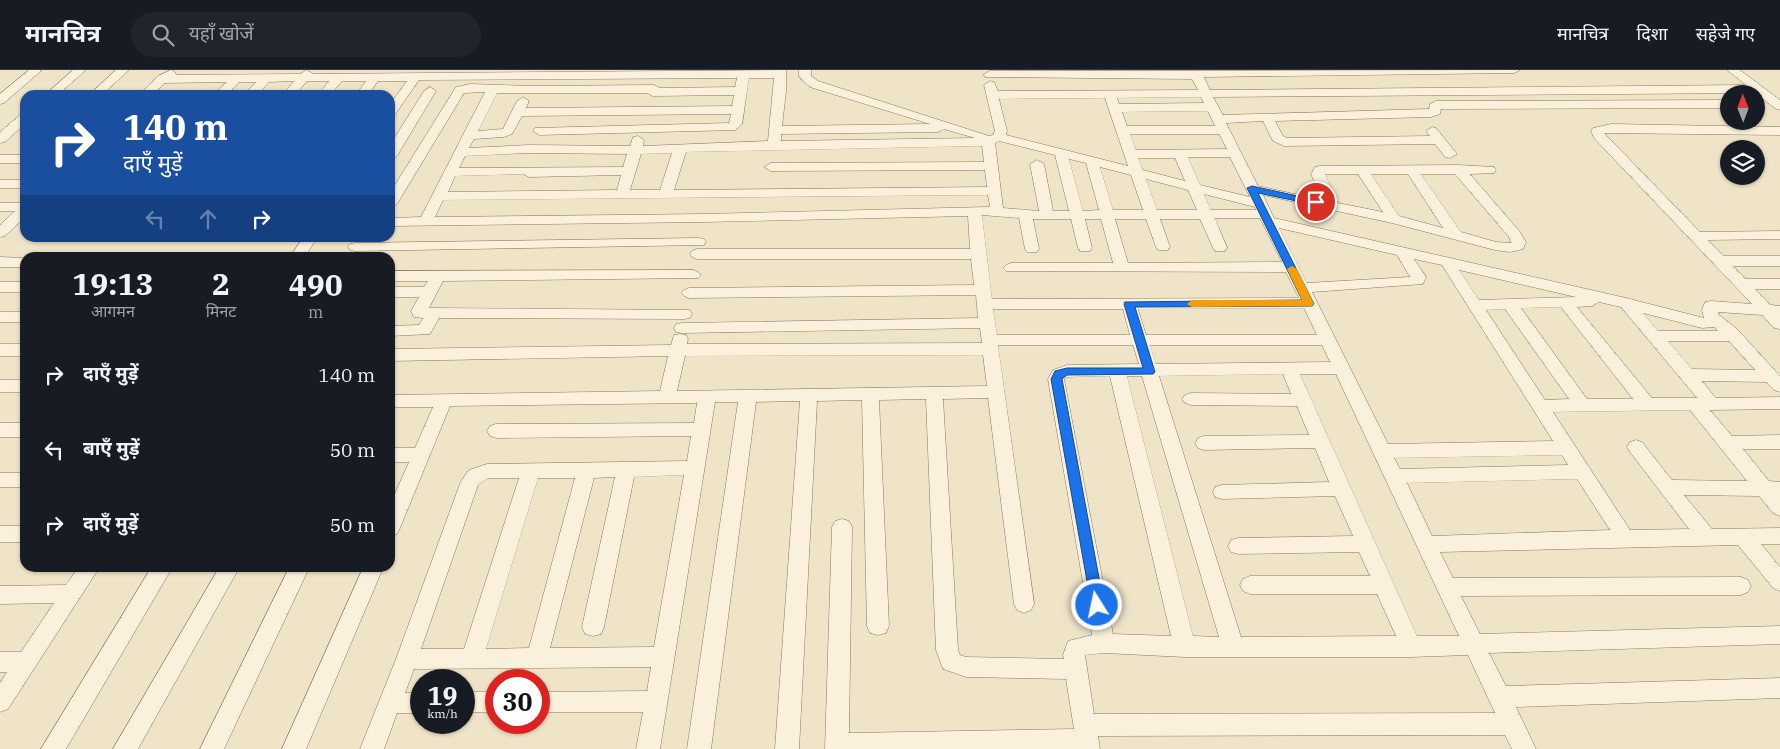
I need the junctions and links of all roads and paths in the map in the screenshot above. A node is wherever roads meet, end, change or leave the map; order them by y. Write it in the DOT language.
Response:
graph roads {
  1 [pos="36,70"];
  2 [pos="80,70"];
  3 [pos="123,70"];
  4 [pos="182,70"];
  5 [pos="804,70"];
  6 [pos="1514,70"];
  7 [pos="1733,70"];
  8 [pos="1401,71"];
  9 [pos="743,72"];
  10 [pos="779,72"];
  11 [pos="658,73"];
  12 [pos="988,73"];
  13 [pos="1196,73"];
  14 [pos="307,74"];
  15 [pos="528,74"];
  16 [pos="265,78"];
  17 [pos="338,78"];
  18 [pos="374,78"];
  19 [pos="414,78"];
  20 [pos="162,79"];
  21 [pos="236,79"];
  22 [pos="1753,85"];
  23 [pos="493,88"];
  24 [pos="1720,89"];
  25 [pos="57,90"];
  26 [pos="101,90"];
  27 [pos="150,90"];
  28 [pos="225,90"];
  29 [pos="254,90"];
  30 [pos="293,90"];
  31 [pos="328,90"];
  32 [pos="366,90"];
  33 [pos="529,90"];
  34 [pos="653,90"];
  35 [pos="430,91"];
  36 [pos="740,91"];
  37 [pos="1418,93"];
  38 [pos="1765,94"];
  39 [pos="992,95"];
  40 [pos="0,100"];
  41 [pos="1112,101"];
  42 [pos="1720,104"];
  43 [pos="1765,104"];
  44 [pos="1779,105"];
  45 [pos="395,106"];
  46 [pos="738,110"];
  47 [pos="517,112"];
  48 [pos="546,112"];
  49 [pos="647,112"];
  50 [pos="1215,113"];
  51 [pos="1267,118"];
  52 [pos="20,121"];
  53 [pos="642,128"];
  54 [pos="953,128"];
  55 [pos="1430,129"];
  56 [pos="776,130"];
  57 [pos="1122,130"];
  58 [pos="1780,130"];
  59 [pos="539,131"];
  60 [pos="470,135"];
  61 [pos="0,139"];
  62 [pos="993,139"];
  63 [pos="1440,140"];
  64 [pos="774,145"];
  65 [pos="395,148"];
  66 [pos="680,148"];
  67 [pos="535,149"];
  68 [pos="636,150"];
  69 [pos="461,152"];
  70 [pos="1061,153"];
  71 [pos="1235,153"];
  72 [pos="1130,154"];
  73 [pos="1180,154"];
  74 [pos="1450,154"];
  75 [pos="0,159"];
  76 [pos="20,159"];
  77 [pos="1092,161"];
  78 [pos="1037,164"];
  79 [pos="992,166"];
  80 [pos="771,167"];
  81 [pos="1458,168"];
  82 [pos="1361,169"];
  83 [pos="1411,169"];
  84 [pos="1489,170"];
  85 [pos="483,171"];
  86 [pos="530,171"];
  87 [pos="629,171"];
  88 [pos="451,172"];
  89 [pos="1136,172"];
  90 [pos="0,184"];
  91 [pos="20,184"];
  92 [pos="1194,187"];
  93 [pos="994,191"];
  94 [pos="768,193"];
  95 [pos="666,194"];
  96 [pos="622,195"];
  97 [pos="395,196"];
  98 [pos="438,196"];
  99 [pos="469,196"];
  100 [pos="518,196"];
  101 [pos="1332,206"];
  102 [pos="0,207"];
  103 [pos="1261,207"];
  104 [pos="20,208"];
  105 [pos="983,211"];
  106 [pos="20,213"];
  107 [pos="1108,214"];
  108 [pos="1151,214"];
  109 [pos="1205,214"];
  110 [pos="1025,215"];
  111 [pos="1047,215"];
  112 [pos="1077,215"];
  113 [pos="704,218"];
  114 [pos="1394,220"];
  115 [pos="395,222"];
  116 [pos="426,222"];
  117 [pos="20,226"];
  118 [pos="3,228"];
  119 [pos="1780,235"];
  120 [pos="1456,236"];
  121 [pos="1694,236"];
  122 [pos="355,247"];
  123 [pos="1163,247"];
  124 [pos="698,248"];
  125 [pos="1085,248"];
  126 [pos="1220,248"];
  127 [pos="1032,249"];
  128 [pos="1402,251"];
  129 [pos="978,254"];
  130 [pos="1718,261"];
  131 [pos="1780,261"];
  132 [pos="0,262"];
  133 [pos="20,262"];
  134 [pos="1447,262"];
  135 [pos="1291,267"];
  136 [pos="1011,268"];
  137 [pos="1122,268"];
  138 [pos="693,275"];
  139 [pos="395,276"];
  140 [pos="438,276"];
  141 [pos="1741,284"];
  142 [pos="1780,284"];
  143 [pos="0,287"];
  144 [pos="20,287"];
  145 [pos="395,292"];
  146 [pos="429,292"];
  147 [pos="689,293"];
  148 [pos="1305,296"];
  149 [pos="984,297"];
  150 [pos="1622,301"];
  151 [pos="1565,302"];
  152 [pos="1129,304"];
  153 [pos="1510,304"];
  154 [pos="1475,305"];
  155 [pos="1774,311"];
  156 [pos="433,314"];
  157 [pos="0,317"];
  158 [pos="20,317"];
  159 [pos="1714,319"];
  160 [pos="683,321"];
  161 [pos="1780,324"];
  162 [pos="395,331"];
  163 [pos="1655,336"];
  164 [pos="1733,336"];
  165 [pos="989,338"];
  166 [pos="1327,340"];
  167 [pos="1140,341"];
  168 [pos="0,350"];
  169 [pos="20,350"];
  170 [pos="678,350"];
  171 [pos="395,355"];
  172 [pos="1341,368"];
  173 [pos="1289,369"];
  174 [pos="1116,371"];
  175 [pos="1150,372"];
  176 [pos="1688,375"];
  177 [pos="1775,381"];
  178 [pos="0,386"];
  179 [pos="20,386"];
  180 [pos="996,392"];
  181 [pos="934,393"];
  182 [pos="809,394"];
  183 [pos="870,394"];
  184 [pos="748,395"];
  185 [pos="706,396"];
  186 [pos="667,397"];
  187 [pos="1191,398"];
  188 [pos="444,400"];
  189 [pos="1302,400"];
  190 [pos="395,401"];
  191 [pos="1780,402"];
  192 [pos="1647,404"];
  193 [pos="1703,404"];
  194 [pos="1582,405"];
  195 [pos="1540,406"];
  196 [pos="701,429"];
  197 [pos="0,430"];
  198 [pos="20,430"];
  199 [pos="496,431"];
  200 [pos="1321,441"];
  201 [pos="1780,442"];
  202 [pos="1204,443"];
  203 [pos="1727,443"];
  204 [pos="1636,447"];
  205 [pos="1567,448"];
  206 [pos="1382,451"];
  207 [pos="395,455"];
  208 [pos="421,455"];
  209 [pos="694,468"];
  210 [pos="531,471"];
  211 [pos="626,471"];
  212 [pos="586,472"];
  213 [pos="1583,472"];
  214 [pos="1393,476"];
  215 [pos="0,480"];
  216 [pos="20,480"];
  217 [pos="1667,487"];
  218 [pos="1341,489"];
  219 [pos="1772,489"];
  220 [pos="1222,492"];
  221 [pos="395,505"];
  222 [pos="1780,508"];
  223 [pos="842,526"];
  224 [pos="0,534"];
  225 [pos="20,534"];
  226 [pos="1706,536"];
  227 [pos="1743,536"];
  228 [pos="1780,536"];
  229 [pos="1625,538"];
  230 [pos="1366,544"];
  231 [pos="1426,544"];
  232 [pos="1238,546"];
  233 [pos="86,572"];
  234 [pos="160,572"];
  235 [pos="227,572"];
  236 [pos="297,572"];
  237 [pos="371,572"];
  238 [pos="1780,582"];
  239 [pos="1384,585"];
  240 [pos="1250,586"];
  241 [pos="1446,586"];
  242 [pos="1741,586"];
  243 [pos="71,594"];
  244 [pos="0,595"];
  245 [pos="1024,604"];
  246 [pos="878,626"];
  247 [pos="593,627"];
  248 [pos="1780,634"];
  249 [pos="1104,643"];
  250 [pos="1474,645"];
  251 [pos="1185,646"];
  252 [pos="1233,647"];
  253 [pos="1411,647"];
  254 [pos="663,657"];
  255 [pos="472,658"];
  256 [pos="537,658"];
  257 [pos="407,659"];
  258 [pos="0,662"];
  259 [pos="26,662"];
  260 [pos="1076,669"];
  261 [pos="1780,688"];
  262 [pos="1499,697"];
  263 [pos="656,701"];
  264 [pos="0,702"];
  265 [pos="550,702"];
  266 [pos="391,703"];
  267 [pos="410,703"];
  268 [pos="1512,724"];
  269 [pos="1087,738"];
  270 [pos="838,746"];
  271 [pos="53,749"];
  272 [pos="126,749"];
  273 [pos="212,749"];
  274 [pos="294,749"];
  275 [pos="372,749"];
  276 [pos="648,749"];
  277 [pos="699,749"];
  278 [pos="787,749"];
  279 [pos="1524,749"];
  1 -- 40 [label="street"];
  2 -- 25 [label="street"];
  3 -- 26 [label="street"];
  4 -- 20 [label="street"];
  5 -- 54 [label="street"];
  6 -- 8 [label="street"];
  7 -- 22 [label="street"];
  8 -- 13 [label="street"];
  8 -- 37 [label="street"];
  9 -- 10 [label="street"];
  9 -- 11 [label="street"];
  9 -- 36 [label="street"];
  10 -- 56 [label="street"];
  11 -- 15 [label="street"];
  11 -- 34 [label="street"];
  12 -- 13 [label="street"];
  12 -- 39 [label="street"];
  13 -- 50 [label="street"];
  14 -- 16 [label="street"];
  14 -- 17 [label="street"];
  14 -- 30 [label="street"];
  15 -- 19 [label="street"];
  15 -- 33 [label="street"];
  16 -- 21 [label="street"];
  16 -- 29 [label="street"];
  17 -- 18 [label="street"];
  17 -- 31 [label="street"];
  18 -- 19 [label="street"];
  18 -- 32 [label="street"];
  19 -- 45 [label="street"];
  20 -- 21 [label="street"];
  20 -- 27 [label="street"];
  21 -- 28 [label="street"];
  23 -- 33 [label="street"];
  23 -- 60 [label="street"];
  23 -- 97 [label="street"];
  24 -- 37 [label="street"];
  33 -- 34 [label="street"];
  33 -- 47 [label="street"];
  34 -- 36 [label="street"];
  34 -- 49 [label="street"];
  35 -- 65 [label="street"];
  36 -- 46 [label="street"];
  37 -- 50 [label="street"];
  38 -- 44 [label="street"];
  39 -- 41 [label="street"];
  39 -- 62 [label="street"];
  41 -- 50 [label="street"];
  41 -- 57 [label="street"];
  42 -- 51 [label="street"];
  43 -- 44 [label="street"];
  46 -- 49 [label="street"];
  46 -- 53 [label="street"];
  47 -- 48 [label="street"];
  47 -- 60 [label="street"];
  48 -- 49 [label="street"];
  48 -- 59 [label="street"];
  49 -- 53 [label="street"];
  50 -- 51 [label="street"];
  50 -- 57 [label="street"];
  50 -- 71 [label="street"];
  51 -- 63 [label="street"];
  52 -- 61 [label="street"];
  53 -- 59 [label="street"];
  53 -- 68 [label="street"];
  54 -- 56 [label="street"];
  54 -- 62 [label="street"];
  55 -- 63 [label="street"];
  56 -- 64 [label="street"];
  57 -- 72 [label="street"];
  58 -- 121 [label="street"];
  59 -- 67 [label="street"];
  60 -- 69 [label="street"];
  62 -- 64 [label="street"];
  62 -- 70 [label="street"];
  62 -- 79 [label="street"];
  63 -- 74 [label="street"];
  64 -- 66 [label="street"];
  64 -- 80 [label="street"];
  66 -- 68 [label="street"];
  66 -- 95 [label="street"];
  67 -- 68 [label="street"];
  67 -- 69 [label="street"];
  67 -- 86 [label="street"];
  68 -- 87 [label="street"];
  69 -- 88 [label="street"];
  70 -- 77 [label="street"];
  70 -- 112 [label="street"];
  71 -- 73 [label="street"];
  71 -- 103 [label="street"];
  72 -- 73 [label="street"];
  72 -- 89 [label="street"];
  73 -- 92 [label="street"];
  75 -- 76 [label="street"];
  77 -- 89 [label="street"];
  77 -- 107 [label="street"];
  78 -- 111 [label="street"];
  79 -- 80 [label="street"];
  79 -- 93 [label="street"];
  80 -- 94 [label="street"];
  81 -- 83 [label="street"];
  81 -- 84 [label="street"];
  81 -- 120 [label="street"];
  82 -- 83 [label="street"];
  82 -- 101 [label="street"];
  82 -- 114 [label="street"];
  83 -- 120 [label="street"];
  85 -- 86 [label="street"];
  85 -- 88 [label="street"];
  85 -- 99 [label="street"];
  86 -- 87 [label="street"];
  86 -- 100 [label="street"];
  87 -- 96 [label="street"];
  88 -- 98 [label="street"];
  89 -- 92 [label="street"];
  89 -- 108 [label="street"];
  90 -- 91 [label="street"];
  92 -- 103 [label="street"];
  92 -- 109 [label="street"];
  93 -- 94 [label="street"];
  93 -- 105 [label="street"];
  94 -- 95 [label="street"];
  95 -- 96 [label="street"];
  96 -- 100 [label="street"];
  98 -- 99 [label="street"];
  98 -- 116 [label="street"];
  99 -- 100 [label="street"];
  101 -- 103 [label="street"];
  101 -- 114 [label="street"];
  102 -- 104 [label="street"];
  103 -- 109 [label="street"];
  103 -- 128 [label="street"];
  103 -- 135 [label="street"];
  105 -- 110 [label="street"];
  105 -- 113 [label="street"];
  105 -- 129 [label="street"];
  106 -- 118 [label="street"];
  107 -- 108 [label="street"];
  107 -- 112 [label="street"];
  107 -- 137 [label="street"];
  108 -- 109 [label="street"];
  108 -- 123 [label="street"];
  109 -- 126 [label="street"];
  110 -- 111 [label="street"];
  110 -- 127 [label="street"];
  111 -- 112 [label="street"];
  112 -- 125 [label="street"];
  113 -- 116 [label="street"];
  113 -- 124 [label="street"];
  114 -- 120 [label="street"];
  115 -- 116 [label="street"];
  117 -- 118 [label="street"];
  119 -- 121 [label="street"];
  121 -- 130 [label="street"];
  122 -- 124 [label="street"];
  124 -- 129 [label="street"];
  124 -- 138 [label="street"];
  128 -- 134 [label="street"];
  128 -- 148 [label="street"];
  129 -- 149 [label="street"];
  130 -- 131 [label="street"];
  130 -- 141 [label="street"];
  132 -- 133 [label="street"];
  134 -- 150 [label="street"];
  134 -- 154 [label="street"];
  135 -- 137 [label="street"];
  135 -- 148 [label="street"];
  136 -- 137 [label="street"];
  138 -- 140 [label="street"];
  138 -- 147 [label="street"];
  139 -- 140 [label="street"];
  140 -- 146 [label="street"];
  141 -- 142 [label="street"];
  141 -- 155 [label="street"];
  143 -- 144 [label="street"];
  145 -- 146 [label="street"];
  146 -- 156 [label="street"];
  147 -- 149 [label="street"];
  147 -- 160 [label="street"];
  148 -- 152 [label="street"];
  148 -- 166 [label="street"];
  149 -- 152 [label="street"];
  149 -- 165 [label="street"];
  150 -- 151 [label="street"];
  150 -- 159 [label="street"];
  150 -- 163 [label="street"];
  151 -- 153 [label="street"];
  151 -- 192 [label="street"];
  152 -- 167 [label="street"];
  153 -- 154 [label="street"];
  153 -- 194 [label="street"];
  154 -- 195 [label="street"];
  155 -- 159 [label="street"];
  155 -- 161 [label="street"];
  156 -- 160 [label="street"];
  156 -- 162 [label="street"];
  157 -- 158 [label="street"];
  159 -- 164 [label="street"];
  160 -- 165 [label="street"];
  160 -- 170 [label="street"];
  163 -- 164 [label="street"];
  163 -- 176 [label="street"];
  164 -- 177 [label="street"];
  165 -- 167 [label="street"];
  165 -- 170 [label="street"];
  165 -- 180 [label="street"];
  166 -- 167 [label="street"];
  166 -- 172 [label="street"];
  167 -- 175 [label="street"];
  168 -- 169 [label="street"];
  170 -- 171 [label="street"];
  170 -- 186 [label="street"];
  172 -- 173 [label="street"];
  172 -- 206 [label="street"];
  173 -- 175 [label="street"];
  173 -- 189 [label="street"];
  174 -- 175 [label="street"];
  174 -- 249 [label="street"];
  174 -- 251 [label="street"];
  175 -- 252 [label="street"];
  176 -- 177 [label="street"];
  176 -- 193 [label="street"];
  178 -- 179 [label="street"];
  180 -- 181 [label="street"];
  180 -- 245 [label="street"];
  181 -- 183 [label="street"];
  181 -- 260 [label="street"];
  182 -- 183 [label="street"];
  182 -- 184 [label="street"];
  182 -- 278 [label="street"];
  183 -- 246 [label="street"];
  184 -- 185 [label="street"];
  184 -- 277 [label="street"];
  185 -- 186 [label="street"];
  185 -- 196 [label="street"];
  186 -- 188 [label="street"];
  187 -- 189 [label="street"];
  188 -- 190 [label="street"];
  188 -- 208 [label="street"];
  189 -- 200 [label="street"];
  191 -- 193 [label="street"];
  192 -- 193 [label="street"];
  192 -- 194 [label="street"];
  193 -- 203 [label="street"];
  194 -- 195 [label="street"];
  195 -- 205 [label="street"];
  196 -- 199 [label="street"];
  196 -- 209 [label="street"];
  197 -- 198 [label="street"];
  200 -- 202 [label="street"];
  200 -- 218 [label="street"];
  201 -- 203 [label="street"];
  203 -- 219 [label="street"];
  204 -- 217 [label="street"];
  205 -- 206 [label="street"];
  205 -- 213 [label="street"];
  206 -- 214 [label="street"];
  207 -- 208 [label="street"];
  208 -- 221 [label="street"];
  209 -- 211 [label="street"];
  209 -- 254 [label="street"];
  210 -- 212 [label="street"];
  210 -- 255 [label="street"];
  210 -- 257 [label="street"];
  211 -- 212 [label="street"];
  211 -- 247 [label="street"];
  212 -- 256 [label="street"];
  213 -- 214 [label="street"];
  213 -- 229 [label="street"];
  214 -- 231 [label="street"];
  215 -- 216 [label="street"];
  217 -- 219 [label="street"];
  217 -- 226 [label="street"];
  218 -- 220 [label="street"];
  218 -- 230 [label="street"];
  219 -- 222 [label="street"];
  223 -- 270 [label="street"];
  224 -- 225 [label="street"];
  226 -- 227 [label="street"];
  226 -- 229 [label="street"];
  227 -- 228 [label="street"];
  227 -- 238 [label="street"];
  229 -- 231 [label="street"];
  230 -- 232 [label="street"];
  230 -- 239 [label="street"];
  231 -- 241 [label="street"];
  233 -- 243 [label="street"];
  234 -- 271 [label="street"];
  235 -- 272 [label="street"];
  236 -- 273 [label="street"];
  237 -- 274 [label="street"];
  239 -- 240 [label="street"];
  239 -- 253 [label="street"];
  241 -- 242 [label="street"];
  241 -- 250 [label="street"];
  243 -- 244 [label="street"];
  243 -- 259 [label="street"];
  248 -- 250 [label="street"];
  249 -- 251 [label="street"];
  249 -- 260 [label="street"];
  250 -- 253 [label="street"];
  250 -- 262 [label="street"];
  251 -- 252 [label="street"];
  252 -- 253 [label="street"];
  254 -- 256 [label="street"];
  254 -- 263 [label="street"];
  255 -- 256 [label="street"];
  255 -- 257 [label="street"];
  257 -- 266 [label="street"];
  258 -- 259 [label="street"];
  259 -- 264 [label="street"];
  260 -- 269 [label="street"];
  261 -- 262 [label="street"];
  262 -- 268 [label="street"];
  263 -- 265 [label="street"];
  263 -- 276 [label="street"];
  266 -- 267 [label="street"];
  266 -- 275 [label="street"];
  268 -- 269 [label="street"];
  268 -- 279 [label="street"];
  269 -- 270 [label="street"];
}
